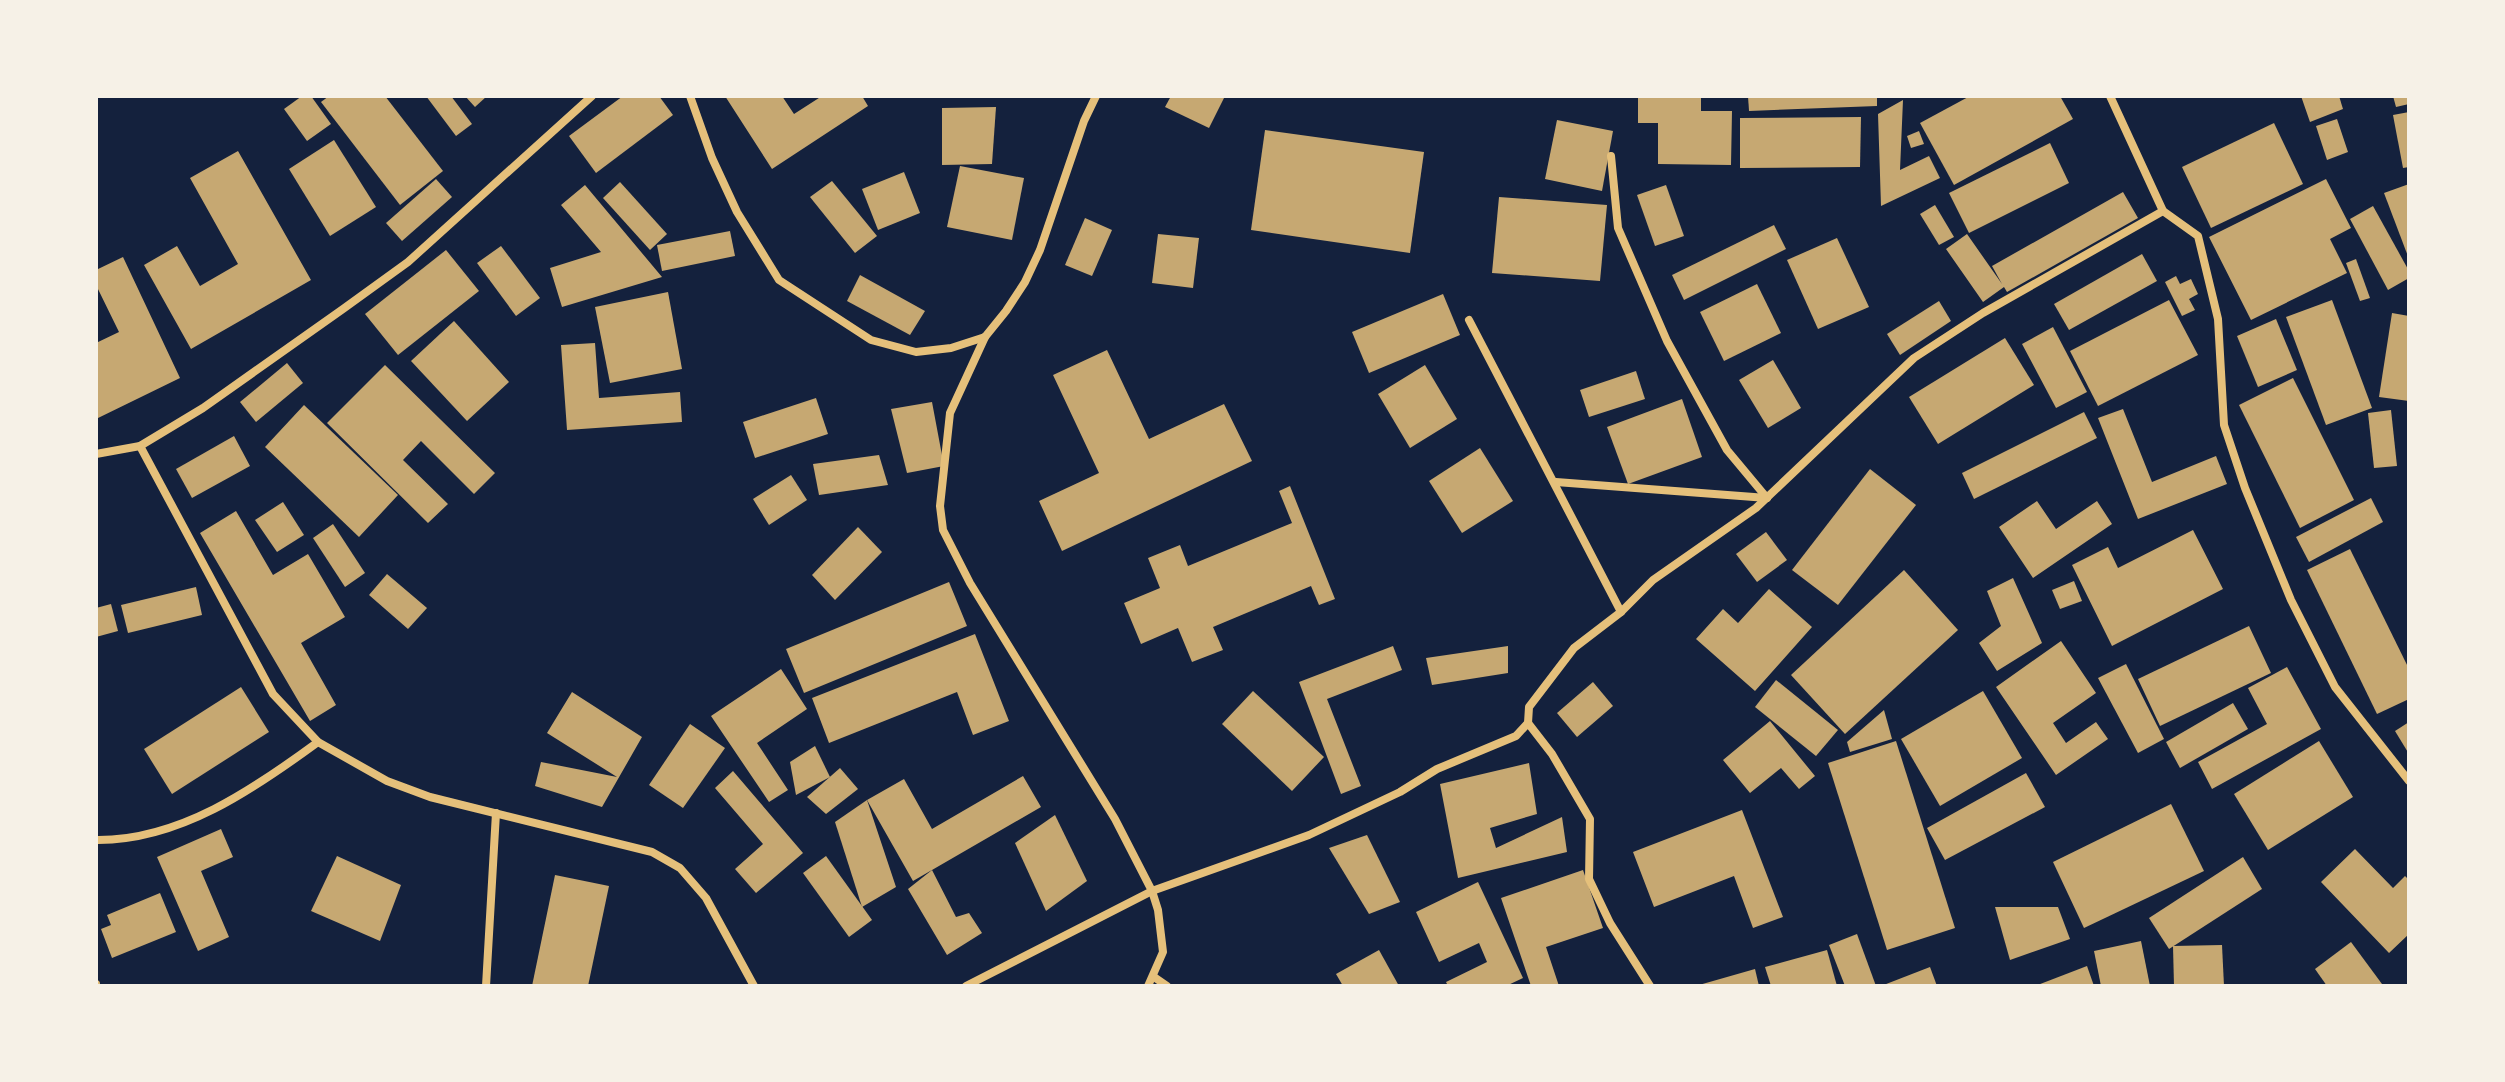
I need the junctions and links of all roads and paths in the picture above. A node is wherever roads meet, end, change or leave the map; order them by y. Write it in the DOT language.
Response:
graph roads {
  1 [pos="592,96"];
  2 [pos="690,96"];
  3 [pos="1096,96"];
  4 [pos="2110,96"];
  5 [pos="1611,156"];
  6 [pos="2163,211"];
  7 [pos="1469,320"];
  8 [pos="985,337"];
  9 [pos="140,446"];
  10 [pos="96,454"];
  11 [pos="1556,482"];
  12 [pos="1767,498"];
  13 [pos="1621,612"];
  14 [pos="1528,723"];
  15 [pos="318,742"];
  16 [pos="2409,781"];
  17 [pos="496,813"];
  18 [pos="96,840"];
  19 [pos="1152,891"];
  20 [pos="1154,977"];
  21 [pos="486,986"];
  22 [pos="754,986"];
  23 [pos="966,986"];
  24 [pos="1148,986"];
  25 [pos="1167,986"];
  26 [pos="1650,986"];
  1 -- 9 [label="street"];
  2 -- 8 [label="street"];
  3 -- 8 [label="street"];
  4 -- 6 [label="street"];
  5 -- 12 [label="street"];
  6 -- 12 [label="street"];
  6 -- 16 [label="street"];
  7 -- 11 [label="street"];
  8 -- 19 [label="street"];
  9 -- 10 [label="street"];
  9 -- 15 [label="street"];
  11 -- 12 [label="street"];
  11 -- 13 [label="street"];
  12 -- 13 [label="street"];
  13 -- 14 [label="street"];
  14 -- 19 [label="street"];
  14 -- 26 [label="street"];
  15 -- 17 [label="street"];
  15 -- 18 [label="street"];
  17 -- 21 [label="street"];
  17 -- 22 [label="street"];
  19 -- 20 [label="street"];
  19 -- 23 [label="street"];
  20 -- 24 [label="street"];
  20 -- 25 [label="street"];
}
